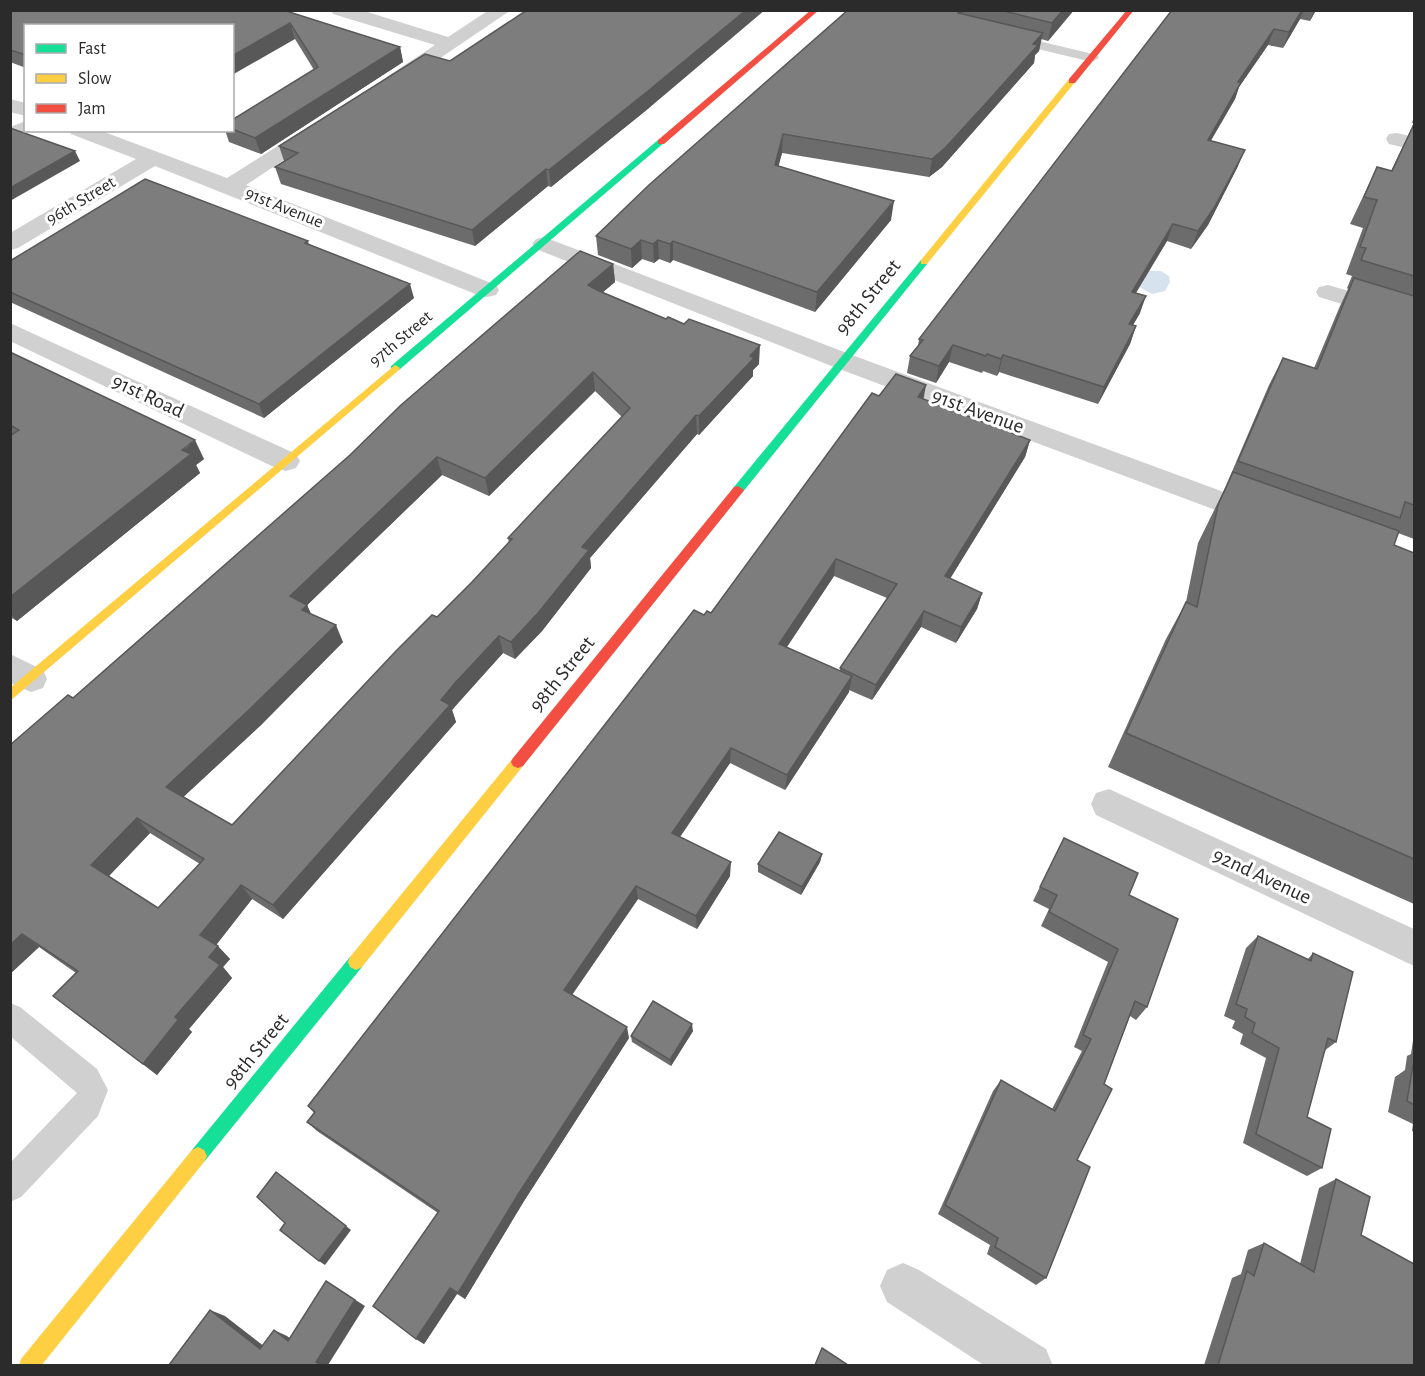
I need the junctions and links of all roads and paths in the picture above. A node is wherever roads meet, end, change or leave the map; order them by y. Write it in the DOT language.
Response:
graph roads {
  1 [pos="340,10"];
  2 [pos="502,10"];
  3 [pos="816,10"];
  4 [pos="1131,10"];
  5 [pos="993,34"];
  6 [pos="451,44"];
  7 [pos="1092,58"];
  8 [pos="380,89"];
  9 [pos="330,121"];
  10 [pos="24,126"];
  11 [pos="83,132"];
  12 [pos="10,133"];
  13 [pos="152,159"];
  14 [pos="229,186"];
  15 [pos="10,243"];
  16 [pos="544,244"];
  17 [pos="487,290"];
  18 [pos="1329,292"];
  19 [pos="1414,318"];
  20 [pos="10,331"];
  21 [pos="843,361"];
  22 [pos="286,461"];
  23 [pos="1282,524"];
  24 [pos="17,681"];
  25 [pos="1109,804"];
  26 [pos="1414,948"];
  27 [pos="10,1017"];
  28 [pos="10,1186"];
  29 [pos="903,1286"];
  30 [pos="28,1365"];
  31 [pos="1029,1365"];
  1 -- 6 [label="street"];
  2 -- 6 [label="street"];
  3 -- 16 [label="street, 97th Street"];
  4 -- 7 [label="street, 98th Street"];
  5 -- 7 [label="lane"];
  6 -- 8 [label="street"];
  7 -- 21 [label="street, 98th Street"];
  9 -- 14 [label="street"];
  10 -- 12 [label="lane"];
  11 -- 13 [label="street, 91st Avenue"];
  13 -- 14 [label="street, 91st Avenue"];
  13 -- 15 [label="street, 96th Street"];
  14 -- 17 [label="street, 91st Avenue"];
  16 -- 17 [label="street, 97th Street"];
  16 -- 21 [label="street, 91st Avenue"];
  17 -- 22 [label="street, 97th Street"];
  18 -- 19 [label="street"];
  20 -- 22 [label="street, 91st Road"];
  21 -- 23 [label="street, 91st Avenue"];
  21 -- 30 [label="street, 98th Street"];
  22 -- 24 [label="street, 97th Street"];
  25 -- 26 [label="street, 92nd Avenue"];
  27 -- 28 [label="lane"];
  29 -- 31 [label="street"];
}
